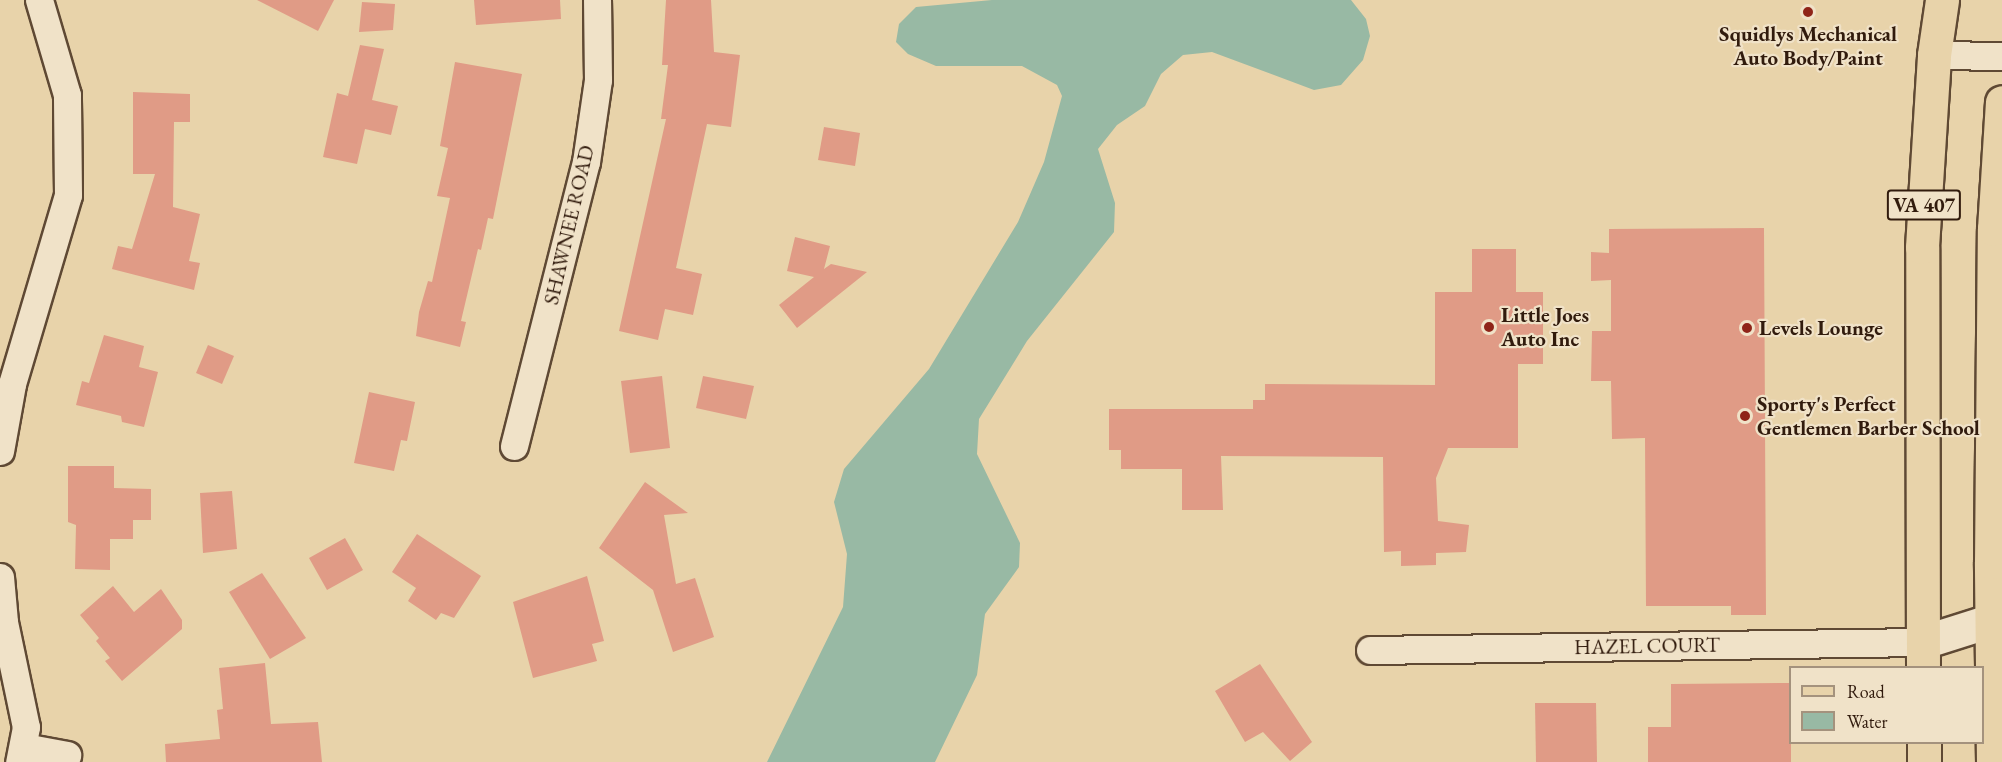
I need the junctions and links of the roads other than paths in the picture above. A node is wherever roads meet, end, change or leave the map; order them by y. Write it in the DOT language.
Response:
graph roads {
  1 [pos="39,0"];
  2 [pos="597,0"];
  3 [pos="1942,0"];
  4 [pos="1934,56"];
  5 [pos="2002,56"];
  6 [pos="2002,102"];
  7 [pos="514,446"];
  8 [pos="0,451"];
  9 [pos="0,577"];
  10 [pos="1997,619"];
  11 [pos="1370,650"];
  12 [pos="1923,655"];
  13 [pos="1924,744"];
  14 [pos="21,755"];
  15 [pos="68,755"];
  16 [pos="1924,762"];
  17 [pos="1993,762"];
  1 -- 8 [label="street"];
  2 -- 7 [label="street, SHAWNEE ROAD"];
  3 -- 4 [label="main road, VA 407"];
  4 -- 5 [label="street"];
  4 -- 12 [label="main road, VA 407"];
  6 -- 10 [label="main road"];
  9 -- 14 [label="street"];
  10 -- 12 [label="street"];
  10 -- 17 [label="main road"];
  11 -- 12 [label="street, HAZEL COURT"];
  13 -- 16 [label="main road"];
  14 -- 15 [label="street"];
}
